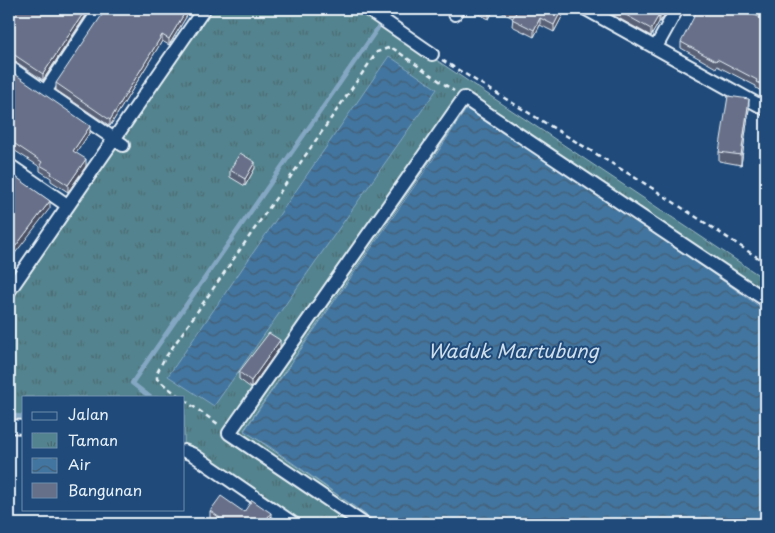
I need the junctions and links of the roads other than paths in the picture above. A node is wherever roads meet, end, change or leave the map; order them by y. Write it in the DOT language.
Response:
graph roads {
  1 [pos="100,9"];
  2 [pos="204,9"];
  3 [pos="367,9"];
  4 [pos="586,9"];
  5 [pos="678,9"];
  6 [pos="747,9"];
  7 [pos="766,18"];
  8 [pos="656,47"];
  9 [pos="432,54"];
  10 [pos="9,68"];
  11 [pos="45,92"];
  12 [pos="766,109"];
  13 [pos="118,142"];
  14 [pos="9,165"];
  15 [pos="67,205"];
  16 [pos="9,291"];
  17 [pos="766,300"];
  18 [pos="9,426"];
  19 [pos="22,427"];
  20 [pos="185,451"];
  21 [pos="285,522"];
  22 [pos="364,524"];
  1 -- 11 [label="street"];
  2 -- 13 [label="street"];
  3 -- 9 [label="street"];
  4 -- 8 [label="street"];
  5 -- 8 [label="street"];
  6 -- 7 [label="street"];
  8 -- 12 [label="street"];
  10 -- 11 [label="street"];
  11 -- 13 [label="street"];
  13 -- 15 [label="street"];
  14 -- 15 [label="street"];
  15 -- 16 [label="street"];
  17 -- 22 [label="street"];
  18 -- 19 [label="street"];
  20 -- 21 [label="street"];
}
